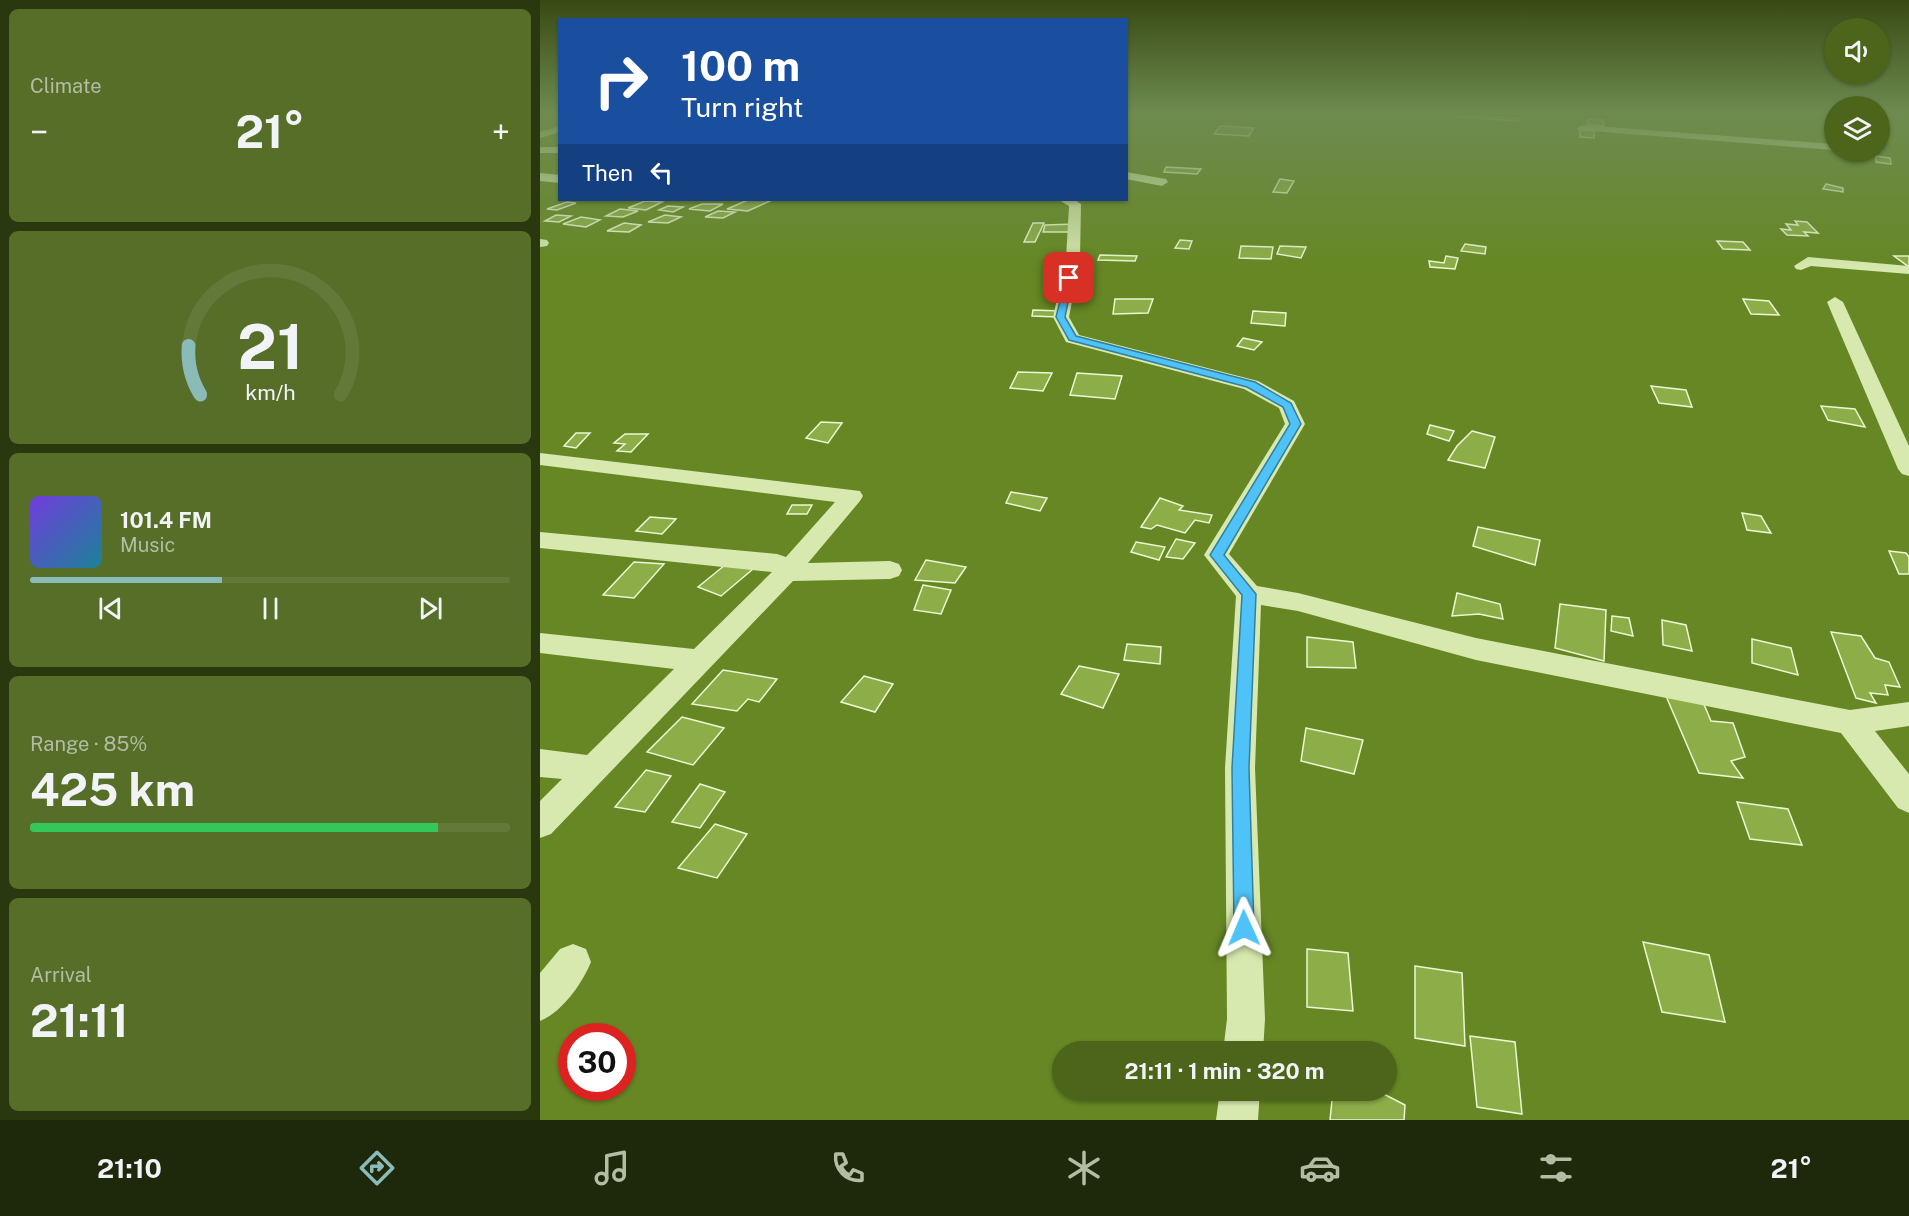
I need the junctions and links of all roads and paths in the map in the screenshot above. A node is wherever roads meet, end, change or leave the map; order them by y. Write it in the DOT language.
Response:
graph roads {
  1 [pos="1128,175"];
  2 [pos="540,177"];
  3 [pos="558,178"];
  4 [pos="1162,182"];
  5 [pos="1068,201"];
  6 [pos="1800,266"];
  7 [pos="1909,270"];
  8 [pos="1834,302"];
  9 [pos="540,459"];
  10 [pos="1909,469"];
  11 [pos="540,540"];
  12 [pos="890,570"];
  13 [pos="787,572"];
  14 [pos="1249,594"];
  15 [pos="540,643"];
  16 [pos="700,661"];
  17 [pos="1909,714"];
  18 [pos="1850,722"];
  19 [pos="540,763"];
  20 [pos="593,769"];
  21 [pos="1909,798"];
  22 [pos="540,823"];
  23 [pos="573,962"];
  24 [pos="540,1002"];
  25 [pos="1244,1041"];
  26 [pos="1239,1101"];
  27 [pos="1237,1120"];
  1 -- 4 [label="street"];
  2 -- 3 [label="street"];
  5 -- 14 [label="street"];
  6 -- 7 [label="street"];
  8 -- 10 [label="street"];
  9 -- 13 [label="street"];
  11 -- 13 [label="street"];
  12 -- 13 [label="street"];
  13 -- 16 [label="street"];
  14 -- 18 [label="street"];
  14 -- 25 [label="street"];
  15 -- 16 [label="street"];
  16 -- 20 [label="street"];
  17 -- 18 [label="street"];
  18 -- 21 [label="street"];
  19 -- 20 [label="street"];
  20 -- 22 [label="street"];
  23 -- 24 [label="street"];
  26 -- 27 [label="street"];
}
